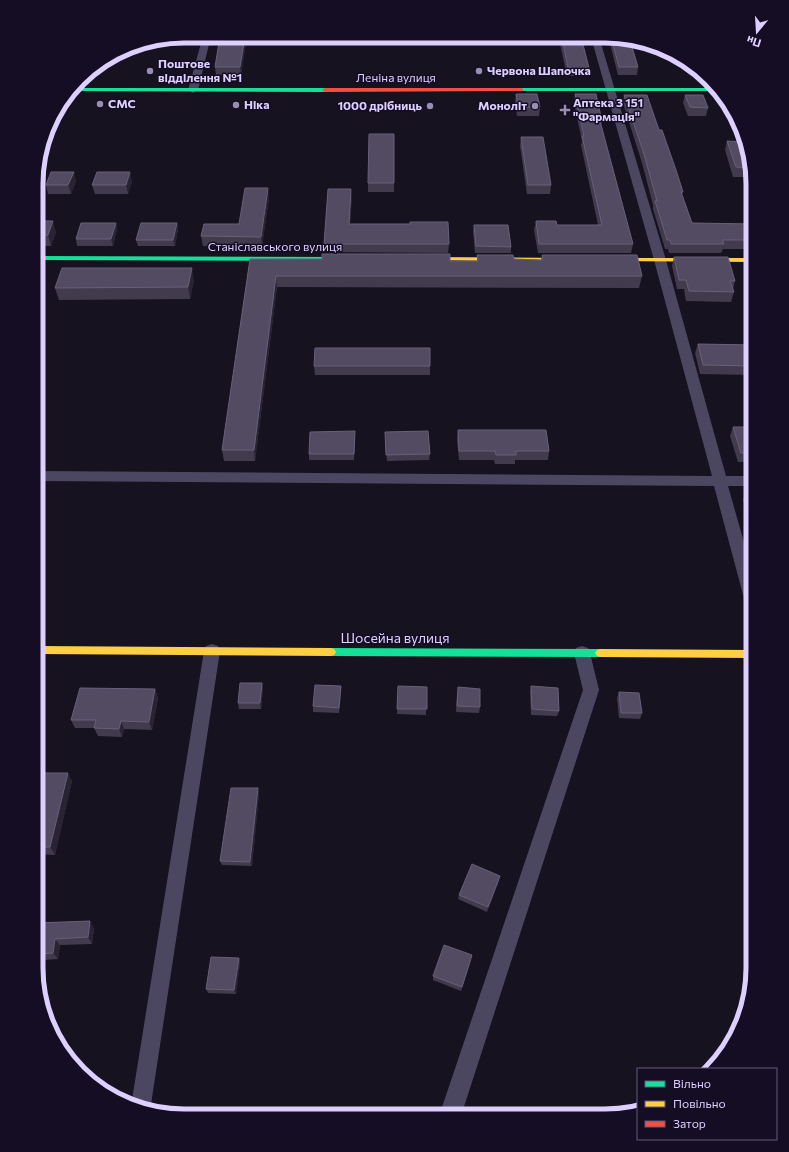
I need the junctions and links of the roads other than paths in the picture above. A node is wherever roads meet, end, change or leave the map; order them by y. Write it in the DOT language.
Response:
graph roads {
  1 [pos="205,43"];
  2 [pos="597,43"];
  3 [pos="79,90"];
  4 [pos="193,90"];
  5 [pos="710,90"];
  6 [pos="611,91"];
  7 [pos="43,258"];
  8 [pos="357,259"];
  9 [pos="413,259"];
  10 [pos="580,260"];
  11 [pos="604,260"];
  12 [pos="660,260"];
  13 [pos="746,260"];
  14 [pos="43,476"];
  15 [pos="719,481"];
  16 [pos="746,481"];
  17 [pos="746,577"];
  18 [pos="43,650"];
  19 [pos="212,651"];
  20 [pos="582,653"];
  21 [pos="746,654"];
  22 [pos="142,1103"];
  23 [pos="452,1109"];
  1 -- 4 [label="street"];
  2 -- 6 [label="street"];
  3 -- 4 [label="street, Леніна вулиця"];
  4 -- 6 [label="street, Леніна вулиця"];
  5 -- 6 [label="street, Леніна вулиця"];
  6 -- 12 [label="street"];
  7 -- 8 [label="street, Станіславського вулиця"];
  9 -- 10 [label="street"];
  11 -- 12 [label="street"];
  12 -- 13 [label="street"];
  12 -- 15 [label="street"];
  14 -- 15 [label="street"];
  15 -- 16 [label="street"];
  15 -- 17 [label="street"];
  18 -- 19 [label="street, Шосейна вулиця"];
  19 -- 20 [label="street, Шосейна вулиця"];
  19 -- 22 [label="street"];
  20 -- 21 [label="street, Шосейна вулиця"];
  20 -- 23 [label="street"];
}
